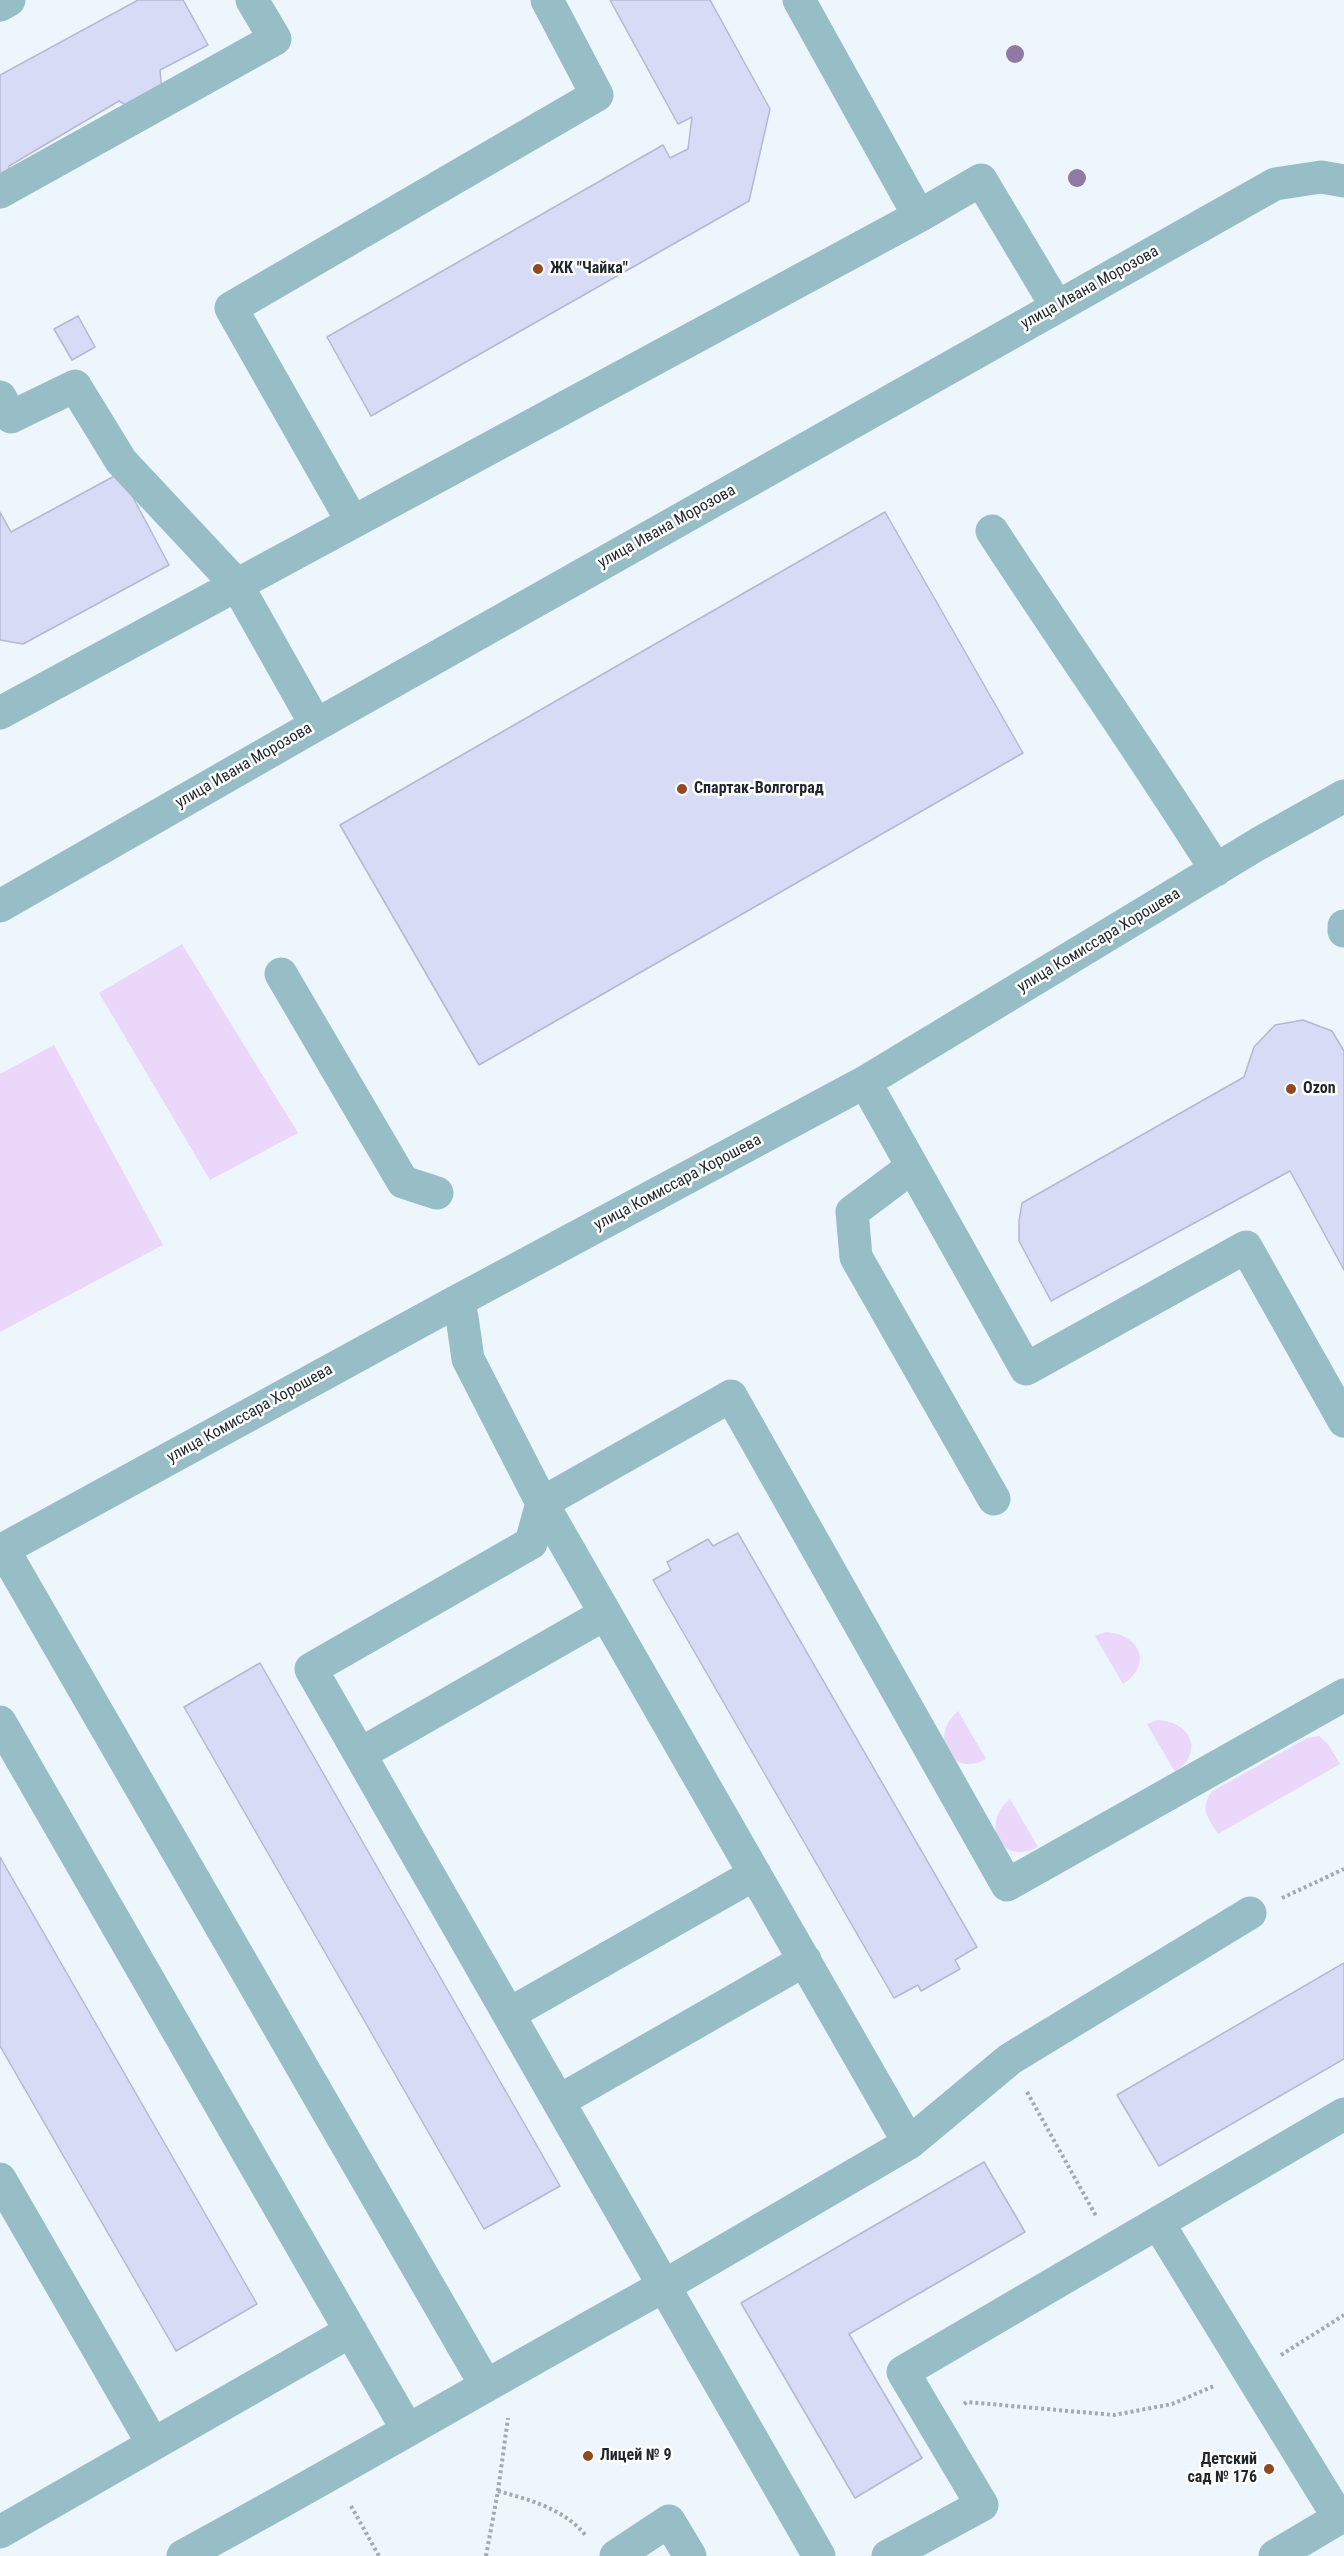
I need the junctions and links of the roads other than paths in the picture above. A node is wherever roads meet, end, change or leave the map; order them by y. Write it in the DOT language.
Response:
graph roads {
  1 [pos="9,0"];
  2 [pos="252,0"];
  3 [pos="547,0"];
  4 [pos="799,0"];
  5 [pos="0,5"];
  6 [pos="1344,181"];
  7 [pos="0,192"];
  8 [pos="919,216"];
  9 [pos="1057,306"];
  10 [pos="4,412"];
  11 [pos="352,521"];
  12 [pos="992,531"];
  13 [pos="237,585"];
  14 [pos="0,713"];
  15 [pos="316,725"];
  16 [pos="1344,796"];
  17 [pos="1216,870"];
  18 [pos="0,906"];
  19 [pos="1344,926"];
  20 [pos="1344,931"];
  21 [pos="280,974"];
  22 [pos="865,1082"];
  23 [pos="912,1167"];
  24 [pos="437,1193"];
  25 [pos="450,1305"];
  26 [pos="1344,1421"];
  27 [pos="994,1499"];
  28 [pos="542,1503"];
  29 [pos="2,1550"];
  30 [pos="605,1614"];
  31 [pos="1344,1695"];
  32 [pos="0,1722"];
  33 [pos="360,1754"];
  34 [pos="755,1874"];
  35 [pos="1251,1913"];
  36 [pos="805,1960"];
  37 [pos="510,2014"];
  38 [pos="559,2101"];
  39 [pos="1344,2114"];
  40 [pos="909,2143"];
  41 [pos="0,2179"];
  42 [pos="1158,2223"];
  43 [pos="663,2286"];
  44 [pos="351,2331"];
  45 [pos="485,2384"];
  46 [pos="407,2429"];
  47 [pos="153,2444"];
  48 [pos="0,2532"];
  49 [pos="603,2548"];
  50 [pos="183,2556"];
  51 [pos="690,2556"];
  52 [pos="819,2556"];
  53 [pos="888,2556"];
  54 [pos="1275,2556"];
  1 -- 5 [label="street"];
  2 -- 7 [label="street"];
  3 -- 11 [label="street"];
  4 -- 8 [label="street"];
  6 -- 9 [label="street, улица Ивана Морозова"];
  8 -- 9 [label="street"];
  8 -- 11 [label="street"];
  9 -- 15 [label="street, улица Ивана Морозова"];
  10 -- 13 [label="street"];
  11 -- 13 [label="street"];
  12 -- 17 [label="street"];
  13 -- 14 [label="street"];
  13 -- 15 [label="street"];
  15 -- 18 [label="street, улица Ивана Морозова"];
  16 -- 17 [label="street, улица Комиссара Хорошева"];
  17 -- 22 [label="street, улица Комиссара Хорошева"];
  19 -- 20 [label="street"];
  21 -- 24 [label="street"];
  22 -- 23 [label="street"];
  22 -- 25 [label="street, улица Комиссара Хорошева"];
  23 -- 26 [label="street"];
  23 -- 27 [label="street"];
  25 -- 28 [label="street"];
  25 -- 29 [label="street, улица Комиссара Хорошева"];
  28 -- 30 [label="street"];
  28 -- 31 [label="street"];
  28 -- 33 [label="street"];
  29 -- 45 [label="street"];
  30 -- 33 [label="street"];
  30 -- 34 [label="street"];
  32 -- 44 [label="street"];
  33 -- 37 [label="street"];
  34 -- 36 [label="street"];
  34 -- 37 [label="street"];
  35 -- 40 [label="street"];
  36 -- 38 [label="street"];
  36 -- 40 [label="street"];
  37 -- 38 [label="street"];
  38 -- 43 [label="street"];
  39 -- 42 [label="street"];
  40 -- 43 [label="street"];
  41 -- 47 [label="street"];
  42 -- 53 [label="street"];
  42 -- 54 [label="street"];
  43 -- 45 [label="street"];
  43 -- 52 [label="street"];
  44 -- 46 [label="street"];
  44 -- 47 [label="street"];
  45 -- 46 [label="street"];
  46 -- 50 [label="street"];
  47 -- 48 [label="street"];
  49 -- 51 [label="street"];
}
